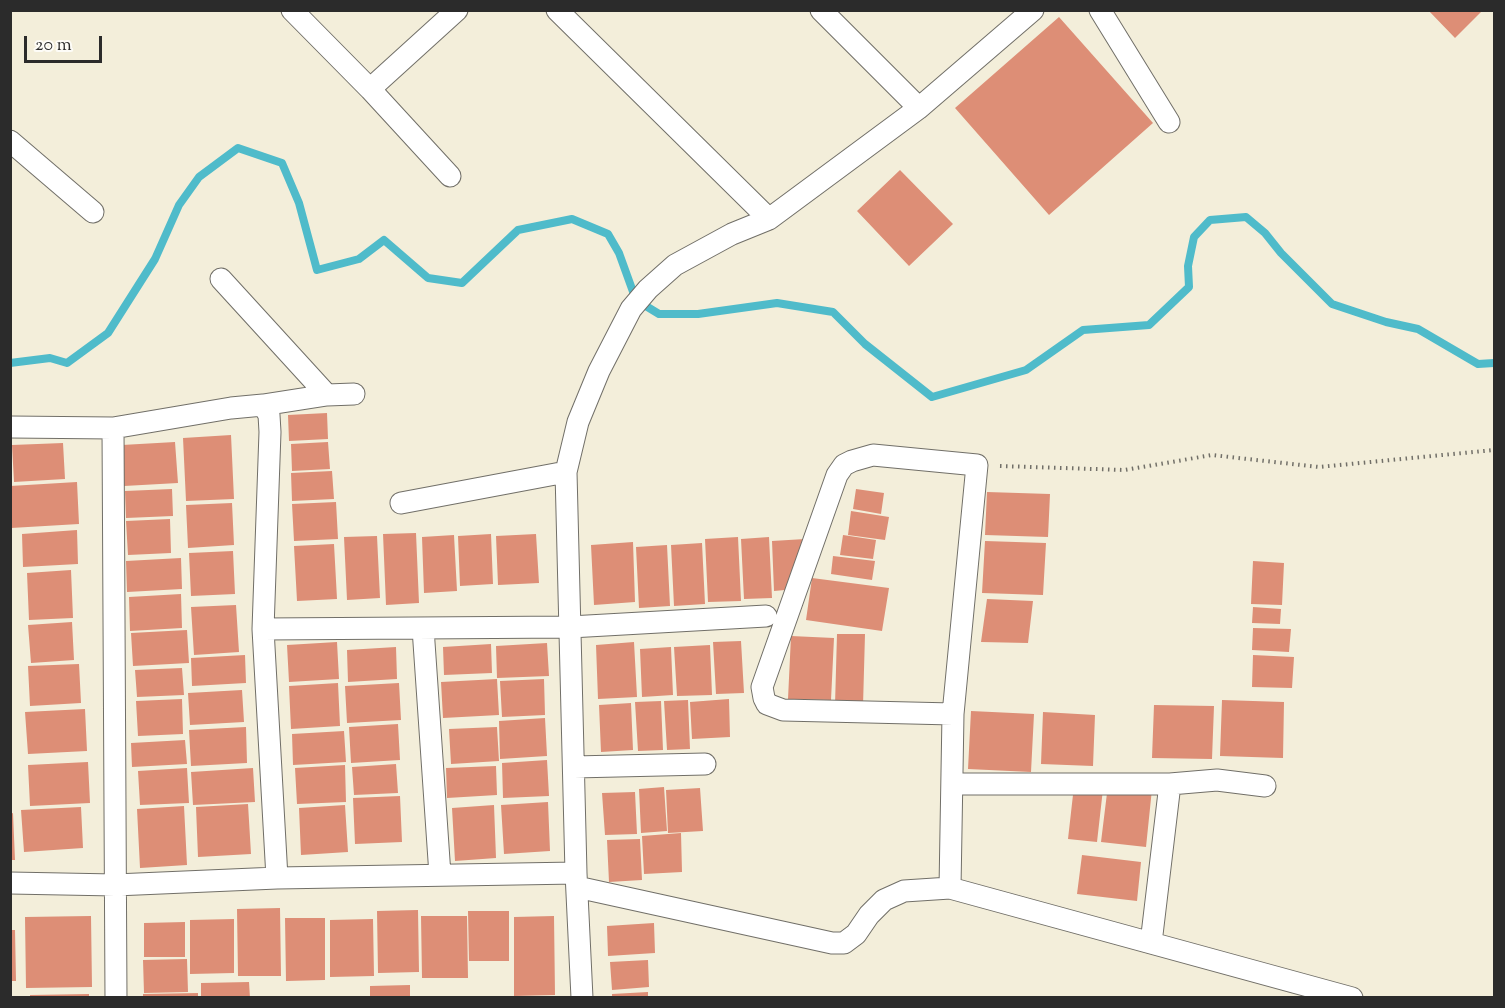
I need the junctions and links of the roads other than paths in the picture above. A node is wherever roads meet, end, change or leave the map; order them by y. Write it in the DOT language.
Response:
graph roads {
  1 [pos="292,10"];
  2 [pos="458,10"];
  3 [pos="557,10"];
  4 [pos="821,10"];
  5 [pos="1034,10"];
  6 [pos="1100,10"];
  7 [pos="370,89"];
  8 [pos="919,108"];
  9 [pos="1169,122"];
  10 [pos="10,141"];
  11 [pos="450,176"];
  12 [pos="93,212"];
  13 [pos="769,219"];
  14 [pos="221,279"];
  15 [pos="354,394"];
  16 [pos="327,395"];
  17 [pos="263,405"];
  18 [pos="10,428"];
  19 [pos="113,428"];
  20 [pos="566,472"];
  21 [pos="401,503"];
  22 [pos="766,616"];
  23 [pos="570,627"];
  24 [pos="423,628"];
  25 [pos="263,629"];
  26 [pos="953,714"];
  27 [pos="705,765"];
  28 [pos="574,767"];
  29 [pos="953,784"];
  30 [pos="1170,784"];
  31 [pos="1266,786"];
  32 [pos="440,875"];
  33 [pos="277,878"];
  34 [pos="576,880"];
  35 [pos="10,883"];
  36 [pos="116,885"];
  37 [pos="950,888"];
  38 [pos="1151,943"];
  39 [pos="116,998"];
  40 [pos="582,998"];
  41 [pos="1352,998"];
  1 -- 7 [label="street"];
  2 -- 7 [label="street"];
  3 -- 13 [label="street"];
  4 -- 8 [label="street"];
  5 -- 8 [label="street"];
  6 -- 9 [label="street"];
  7 -- 11 [label="street"];
  8 -- 13 [label="street"];
  10 -- 12 [label="street"];
  13 -- 20 [label="street"];
  14 -- 16 [label="street"];
  15 -- 16 [label="street"];
  16 -- 17 [label="street"];
  17 -- 19 [label="street"];
  17 -- 25 [label="street"];
  18 -- 19 [label="street"];
  19 -- 36 [label="street"];
  20 -- 21 [label="street"];
  20 -- 23 [label="street"];
  22 -- 23 [label="street"];
  23 -- 24 [label="street"];
  23 -- 28 [label="street"];
  24 -- 25 [label="street"];
  24 -- 32 [label="street"];
  25 -- 33 [label="street"];
  26 -- 26 [label="street"];
  26 -- 29 [label="street"];
  27 -- 28 [label="street"];
  28 -- 34 [label="street"];
  29 -- 30 [label="street"];
  29 -- 37 [label="street"];
  30 -- 31 [label="street"];
  30 -- 38 [label="street"];
  32 -- 33 [label="street"];
  32 -- 34 [label="street"];
  33 -- 36 [label="street"];
  34 -- 37 [label="street"];
  34 -- 40 [label="street"];
  35 -- 36 [label="street"];
  36 -- 39 [label="street"];
  37 -- 38 [label="street"];
  38 -- 41 [label="street"];
}
